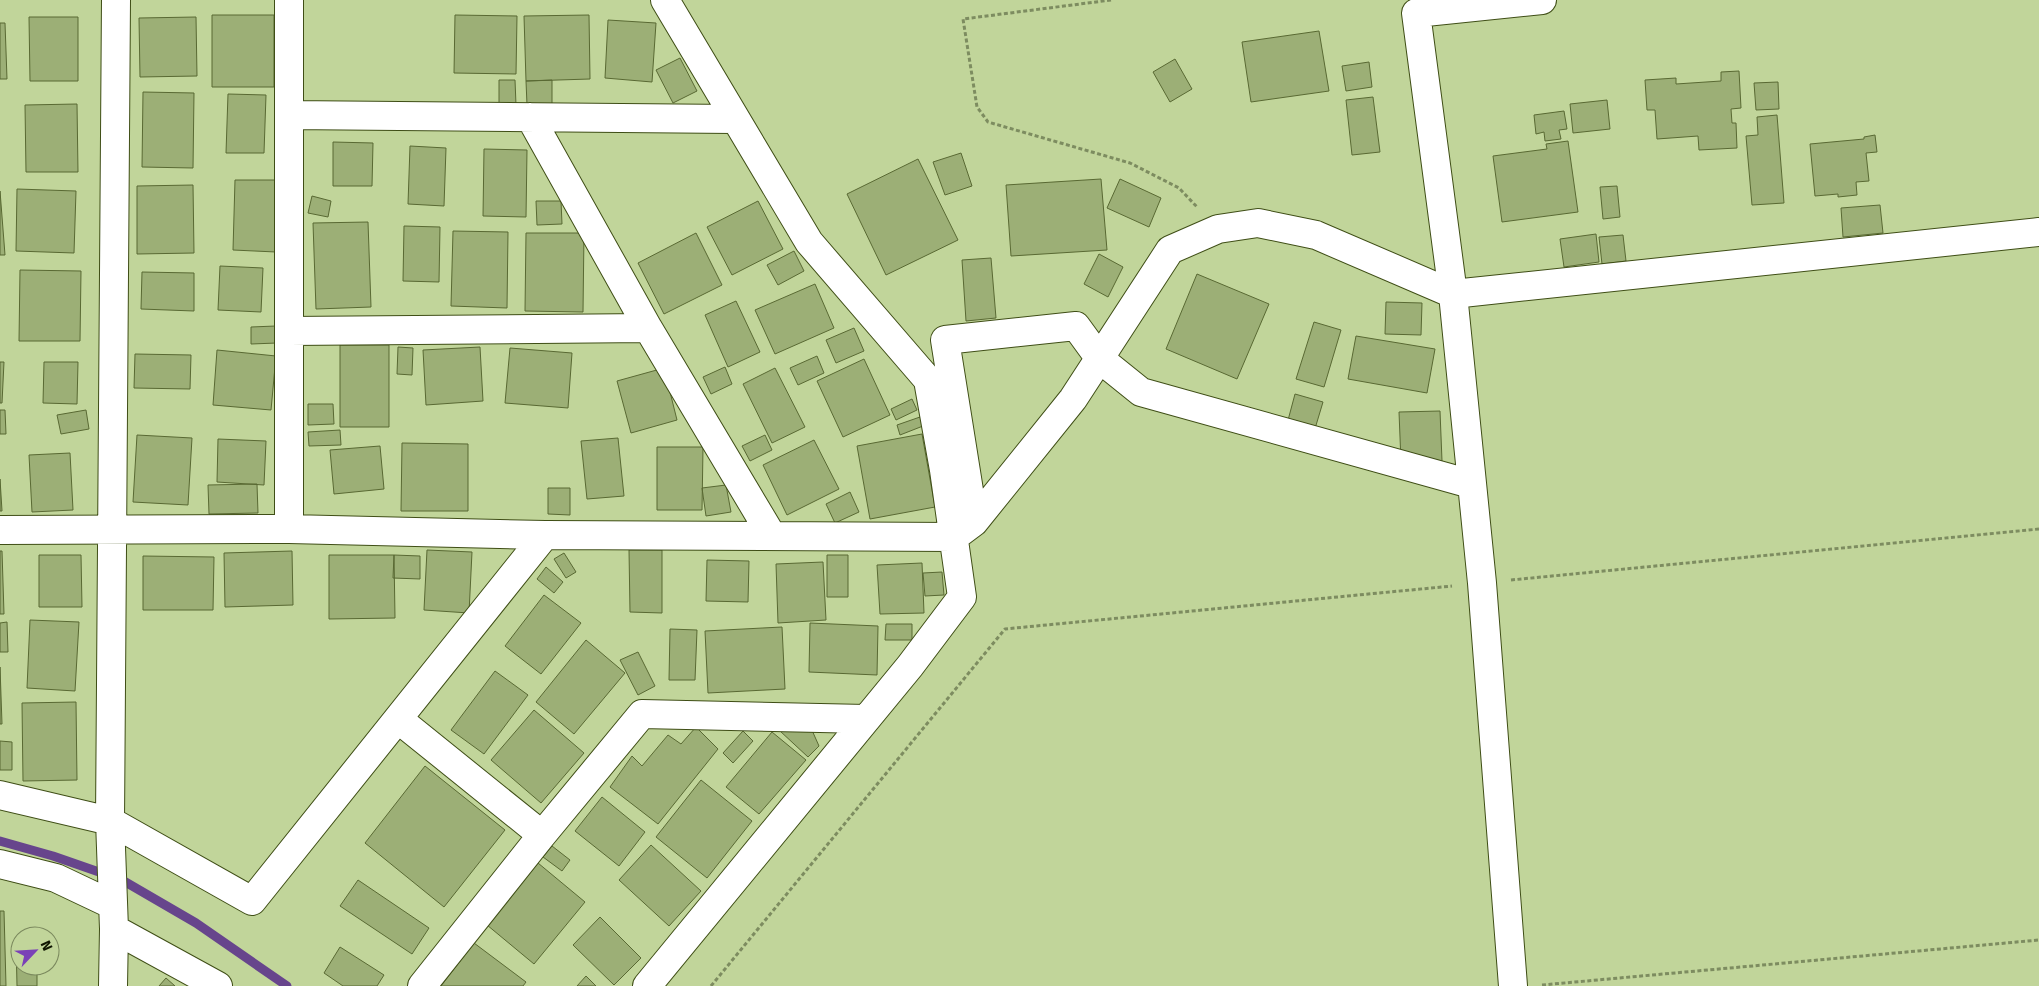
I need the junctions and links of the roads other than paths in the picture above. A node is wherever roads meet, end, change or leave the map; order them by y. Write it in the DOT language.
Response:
graph roads {
  1 [pos="116,0"];
  2 [pos="289,0"];
  3 [pos="665,0"];
  4 [pos="1542,0"];
  5 [pos="290,115"];
  6 [pos="530,117"];
  7 [pos="734,119"];
  8 [pos="2039,232"];
  9 [pos="1453,294"];
  10 [pos="648,328"];
  11 [pos="289,331"];
  12 [pos="1100,359"];
  13 [pos="1471,484"];
  14 [pos="289,529"];
  15 [pos="964,529"];
  16 [pos="0,530"];
  17 [pos="113,531"];
  18 [pos="544,536"];
  19 [pos="772,536"];
  20 [pos="398,719"];
  21 [pos="866,720"];
  22 [pos="0,795"];
  23 [pos="110,821"];
  24 [pos="542,835"];
  25 [pos="0,864"];
  26 [pos="113,917"];
  27 [pos="113,986"];
  28 [pos="218,986"];
  29 [pos="422,986"];
  30 [pos="647,986"];
  31 [pos="1513,986"];
  1 -- 17 [label="street"];
  2 -- 5 [label="street"];
  3 -- 7 [label="street"];
  4 -- 9 [label="street"];
  5 -- 6 [label="street"];
  5 -- 11 [label="street"];
  6 -- 7 [label="street"];
  6 -- 10 [label="street"];
  7 -- 15 [label="street"];
  8 -- 9 [label="street"];
  9 -- 12 [label="street"];
  9 -- 13 [label="street"];
  10 -- 11 [label="street"];
  10 -- 19 [label="street"];
  11 -- 14 [label="street"];
  12 -- 13 [label="street"];
  12 -- 15 [label="street"];
  12 -- 15 [label="street"];
  13 -- 31 [label="street"];
  14 -- 17 [label="street"];
  14 -- 18 [label="street"];
  15 -- 19 [label="street"];
  15 -- 21 [label="street"];
  16 -- 17 [label="street"];
  17 -- 23 [label="street"];
  18 -- 19 [label="street"];
  18 -- 20 [label="street"];
  20 -- 23 [label="street"];
  20 -- 24 [label="street"];
  21 -- 24 [label="street"];
  21 -- 30 [label="street"];
  22 -- 23 [label="street"];
  23 -- 26 [label="street"];
  24 -- 29 [label="street"];
  25 -- 26 [label="street"];
  26 -- 27 [label="street"];
  26 -- 28 [label="street"];
}
